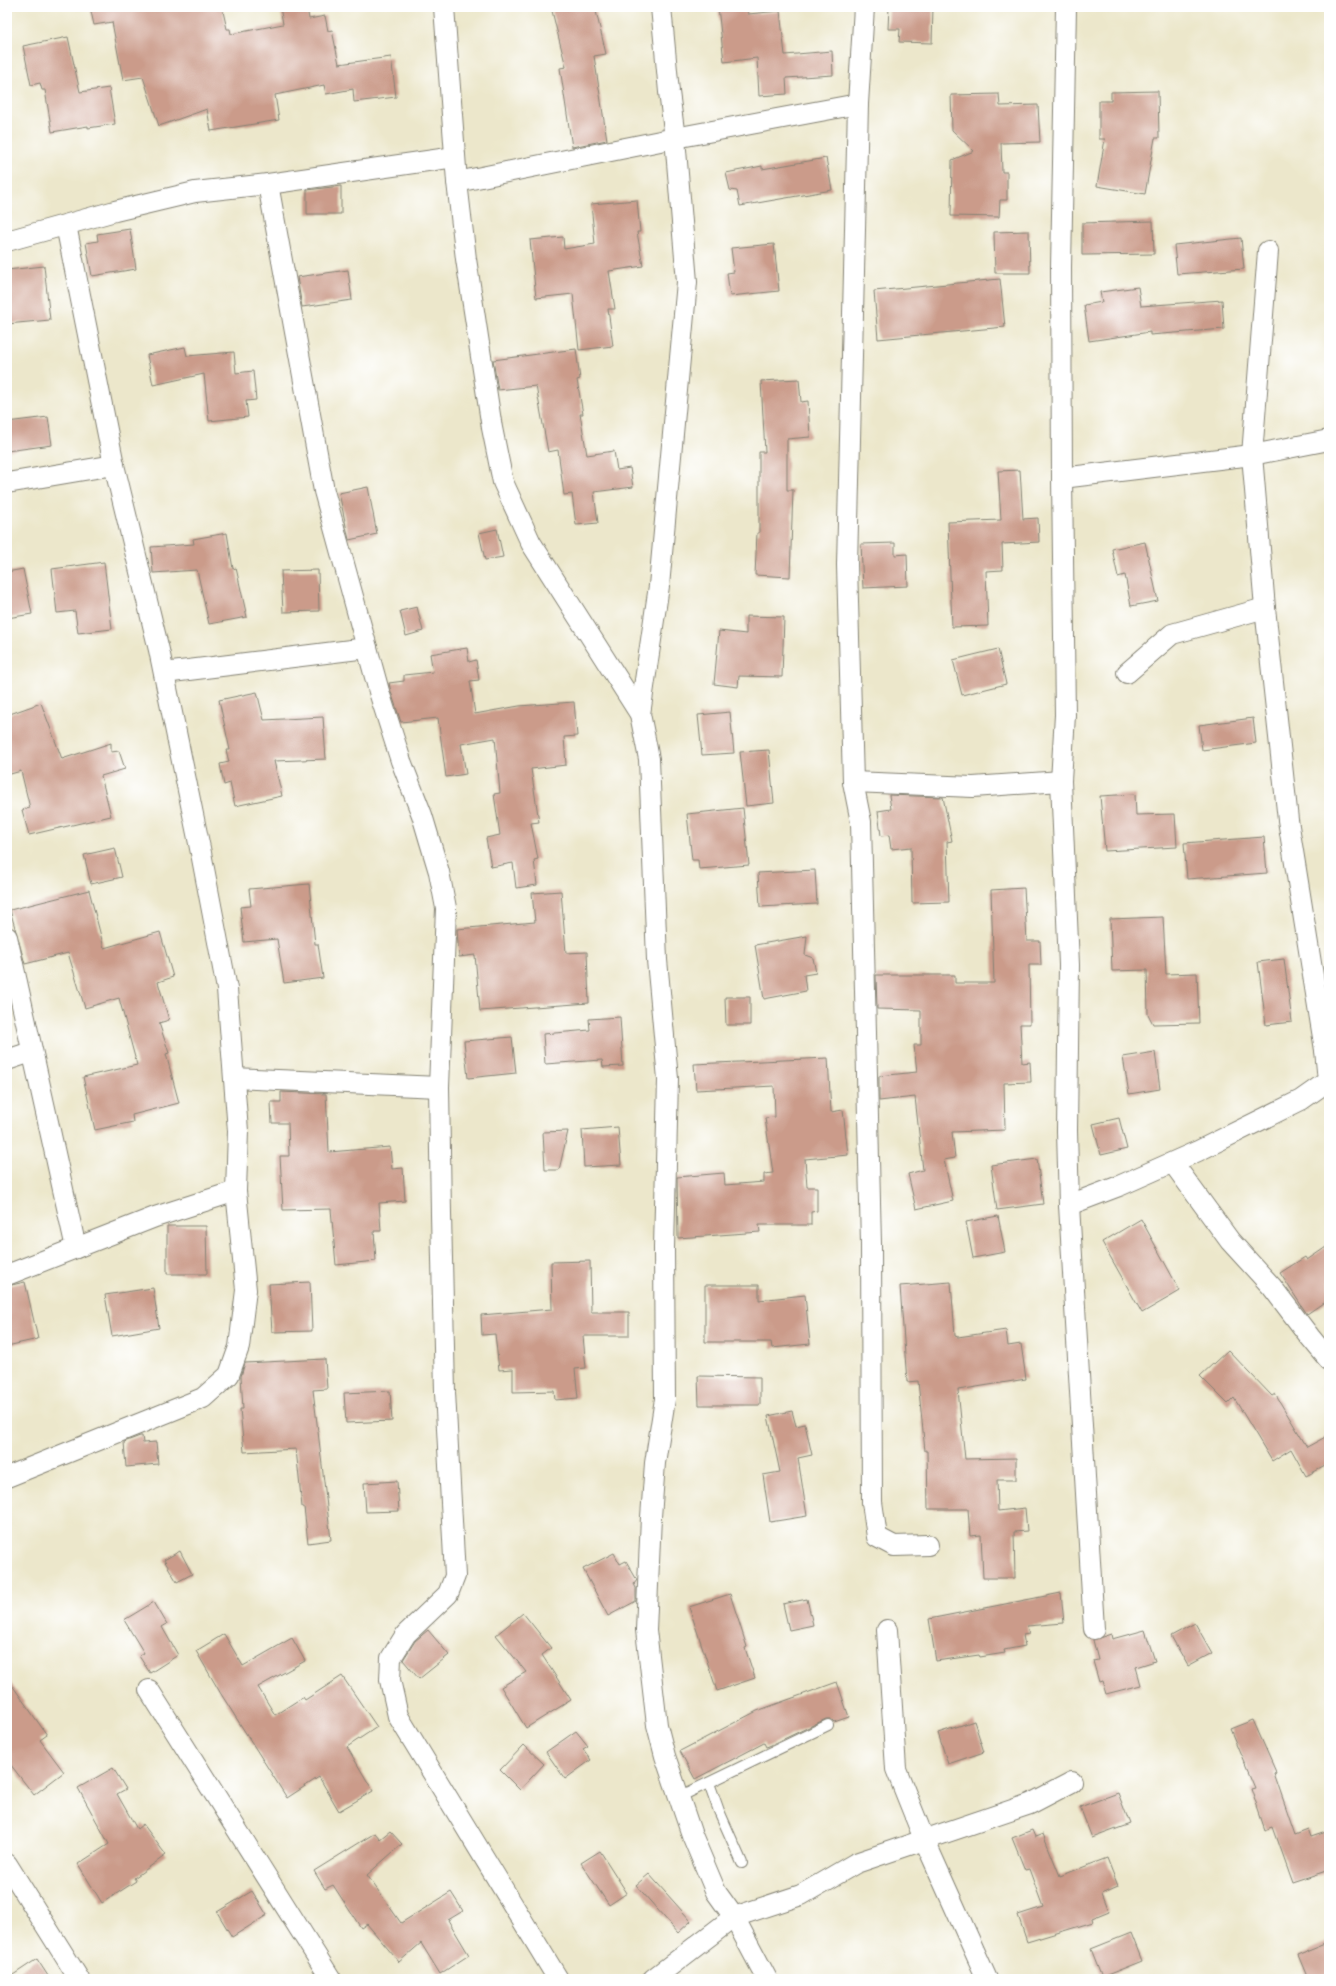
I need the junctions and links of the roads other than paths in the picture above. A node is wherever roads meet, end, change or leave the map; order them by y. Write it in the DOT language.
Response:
graph roads {
  1 [pos="444,7"];
  2 [pos="661,7"];
  3 [pos="864,7"];
  4 [pos="1066,7"];
  5 [pos="858,104"];
  6 [pos="675,138"];
  7 [pos="455,157"];
  8 [pos="457,182"];
  9 [pos="268,184"];
  10 [pos="66,225"];
  11 [pos="7,241"];
  12 [pos="1268,251"];
  13 [pos="1329,440"];
  14 [pos="1252,455"];
  15 [pos="114,465"];
  16 [pos="1062,478"];
  17 [pos="7,483"];
  18 [pos="1265,608"];
  19 [pos="367,648"];
  20 [pos="164,673"];
  21 [pos="1127,673"];
  22 [pos="640,714"];
  23 [pos="1061,781"];
  24 [pos="852,782"];
  25 [pos="7,938"];
  26 [pos="1327,1049"];
  27 [pos="31,1052"];
  28 [pos="7,1060"];
  29 [pos="234,1078"];
  30 [pos="1329,1081"];
  31 [pos="439,1088"];
  32 [pos="1173,1163"];
  33 [pos="236,1191"];
  34 [pos="1069,1205"];
  35 [pos="76,1248"];
  36 [pos="7,1275"];
  37 [pos="1329,1360"];
  38 [pos="7,1477"];
  39 [pos="928,1545"];
  40 [pos="1094,1629"];
  41 [pos="887,1630"];
  42 [pos="149,1690"];
  43 [pos="828,1725"];
  44 [pos="1072,1782"];
  45 [pos="709,1783"];
  46 [pos="679,1797"];
  47 [pos="924,1839"];
  48 [pos="742,1863"];
  49 [pos="7,1864"];
  50 [pos="734,1917"];
  51 [pos="79,1979"];
  52 [pos="331,1979"];
  53 [pos="558,1979"];
  54 [pos="653,1979"];
  55 [pos="767,1979"];
  56 [pos="987,1979"];
  1 -- 7 [label="street"];
  2 -- 6 [label="street"];
  3 -- 5 [label="street"];
  4 -- 16 [label="street"];
  5 -- 6 [label="street"];
  5 -- 24 [label="street"];
  6 -- 8 [label="street"];
  6 -- 22 [label="street"];
  7 -- 8 [label="street"];
  7 -- 9 [label="street"];
  8 -- 22 [label="street"];
  9 -- 10 [label="street"];
  9 -- 19 [label="street"];
  10 -- 11 [label="street"];
  10 -- 15 [label="street"];
  12 -- 14 [label="street"];
  13 -- 14 [label="street"];
  14 -- 16 [label="street"];
  14 -- 18 [label="street"];
  15 -- 17 [label="street"];
  15 -- 20 [label="street"];
  16 -- 23 [label="street"];
  18 -- 21 [label="street"];
  18 -- 26 [label="street"];
  19 -- 20 [label="street"];
  19 -- 31 [label="street"];
  20 -- 29 [label="street"];
  22 -- 46 [label="street"];
  23 -- 24 [label="street"];
  23 -- 34 [label="street"];
  24 -- 39 [label="street"];
  25 -- 27 [label="street"];
  26 -- 30 [label="street"];
  27 -- 28 [label="street"];
  27 -- 35 [label="street"];
  29 -- 31 [label="street"];
  29 -- 33 [label="street"];
  30 -- 32 [label="street"];
  31 -- 53 [label="street"];
  32 -- 34 [label="street"];
  32 -- 37 [label="street"];
  33 -- 35 [label="street"];
  33 -- 38 [label="street"];
  34 -- 40 [label="street"];
  35 -- 36 [label="street"];
  41 -- 47 [label="street"];
  42 -- 52 [label="street"];
  43 -- 45 [label="lane"];
  44 -- 47 [label="street"];
  45 -- 46 [label="lane"];
  45 -- 48 [label="lane"];
  46 -- 50 [label="street"];
  47 -- 50 [label="street"];
  47 -- 56 [label="street"];
  49 -- 51 [label="street"];
  50 -- 54 [label="street"];
  50 -- 55 [label="street"];
}
